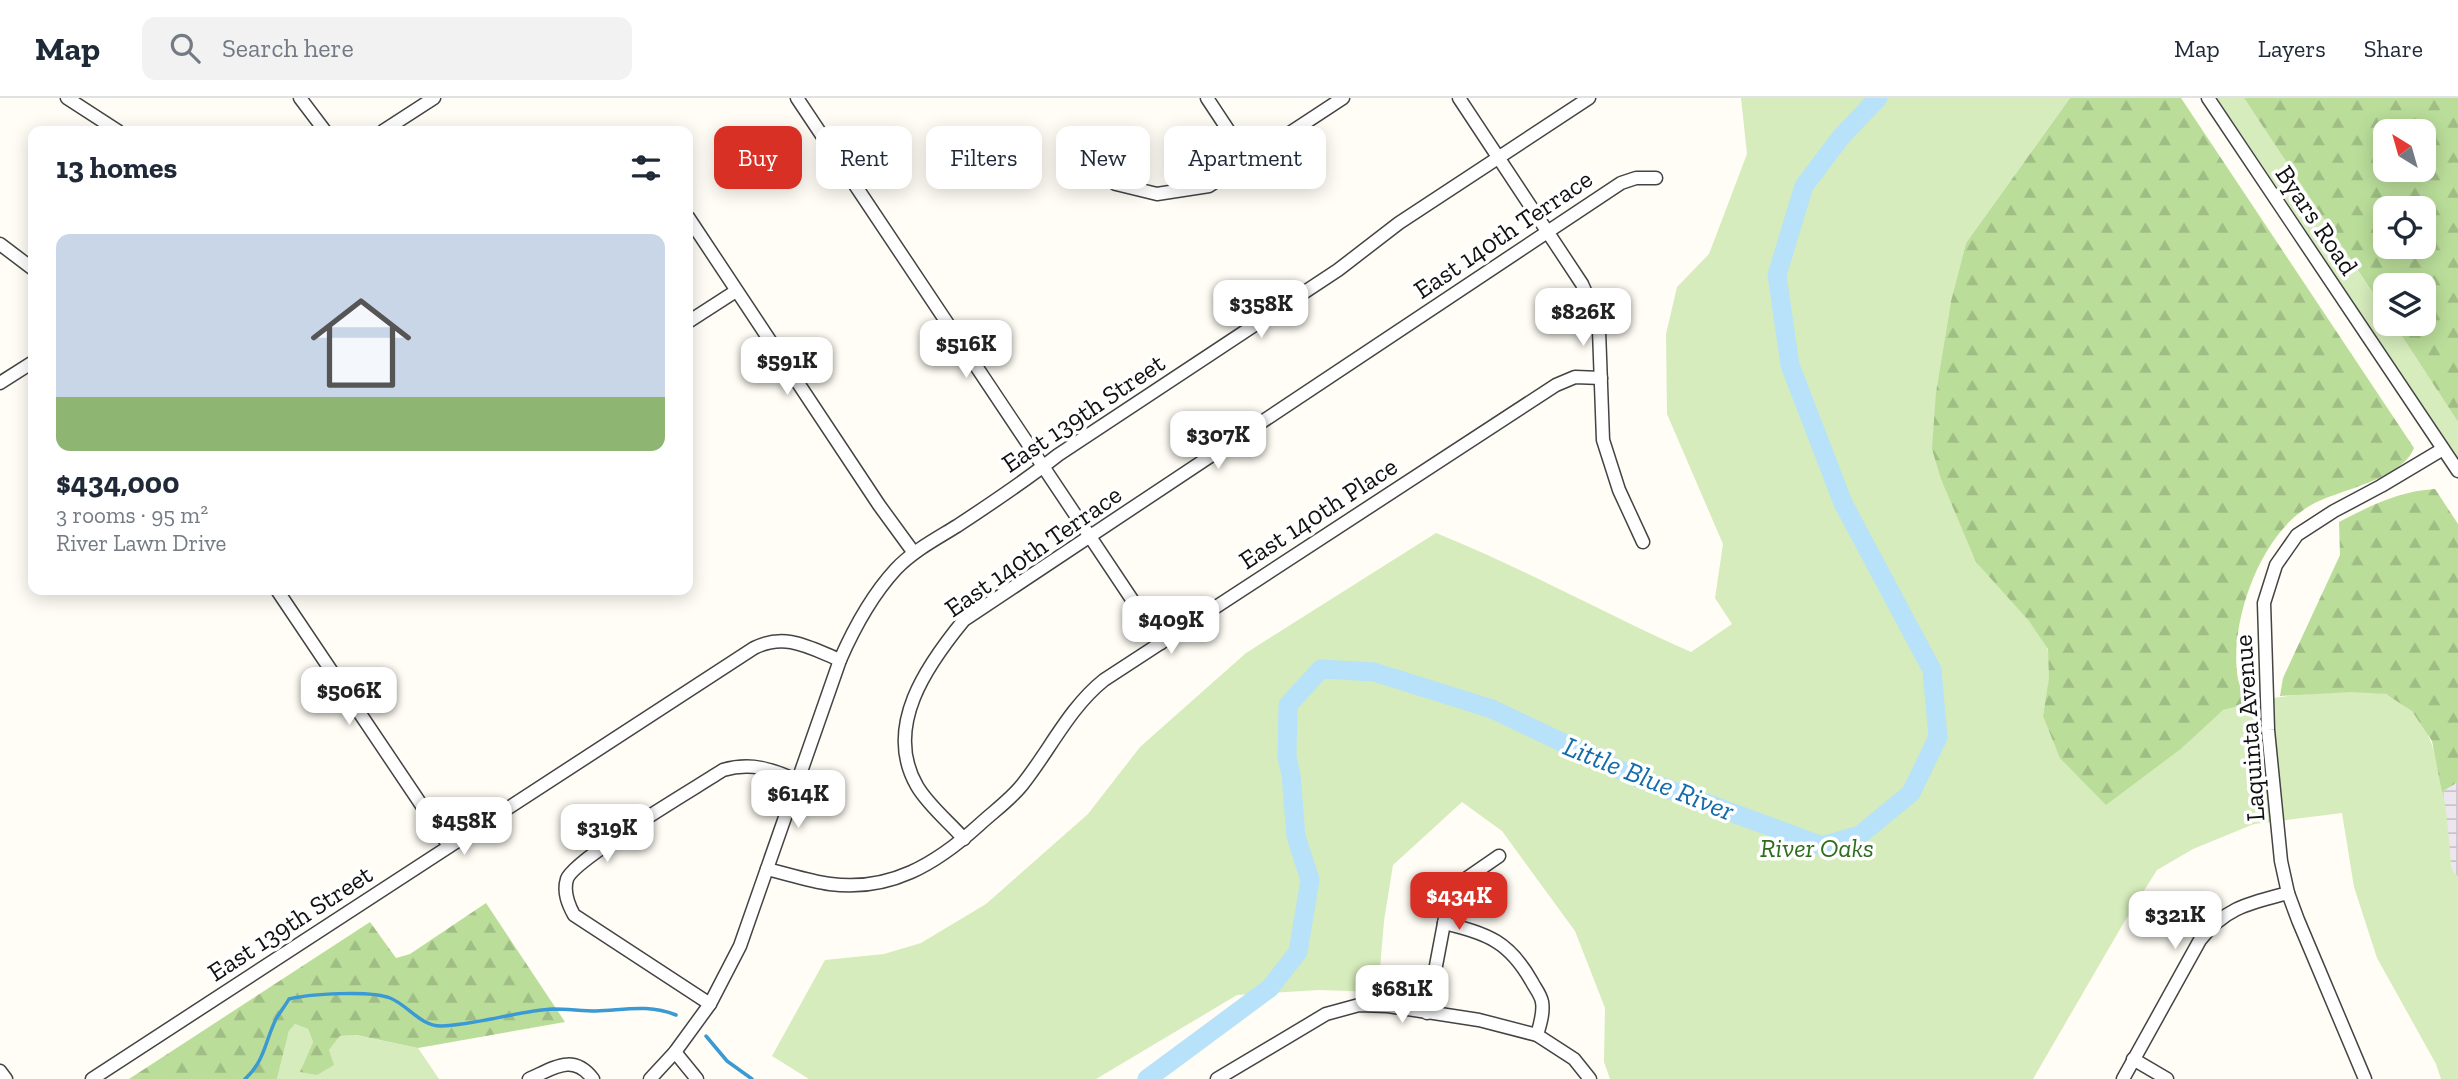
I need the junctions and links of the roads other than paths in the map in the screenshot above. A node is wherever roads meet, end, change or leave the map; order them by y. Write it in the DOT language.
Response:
graph roads {
  1 [pos="67,98"];
  2 [pos="300,98"];
  3 [pos="434,98"];
  4 [pos="797,98"];
  5 [pos="1207,98"];
  6 [pos="1343,98"];
  7 [pos="1459,98"];
  8 [pos="1589,98"];
  9 [pos="2208,98"];
  10 [pos="110,126"];
  11 [pos="322,126"];
  12 [pos="391,126"];
  13 [pos="1226,126"];
  14 [pos="1300,126"];
  15 [pos="1500,157"];
  16 [pos="1656,178"];
  17 [pos="1136,189"];
  18 [pos="1190,189"];
  19 [pos="693,226"];
  20 [pos="1548,232"];
  21 [pos="0,244"];
  22 [pos="28,265"];
  23 [pos="736,291"];
  24 [pos="693,319"];
  25 [pos="28,365"];
  26 [pos="1601,378"];
  27 [pos="0,383"];
  28 [pos="2443,449"];
  29 [pos="1043,466"];
  30 [pos="2458,471"];
  31 [pos="1090,537"];
  32 [pos="1643,542"];
  33 [pos="914,553"];
  34 [pos="280,595"];
  35 [pos="1161,643"];
  36 [pos="840,660"];
  37 [pos="798,781"];
  38 [pos="964,839"];
  39 [pos="449,846"];
  40 [pos="1499,856"];
  41 [pos="767,869"];
  42 [pos="2288,893"];
  43 [pos="1444,923"];
  44 [pos="710,1004"];
  45 [pos="1427,1013"];
  46 [pos="1537,1035"];
  47 [pos="675,1052"];
  48 [pos="2133,1059"];
  49 [pos="0,1071"];
  50 [pos="6,1079"];
  51 [pos="92,1079"];
  52 [pos="529,1079"];
  53 [pos="593,1079"];
  54 [pos="650,1079"];
  55 [pos="697,1079"];
  56 [pos="1217,1079"];
  57 [pos="1590,1079"];
  58 [pos="2123,1079"];
  59 [pos="2167,1079"];
  60 [pos="2365,1079"];
  1 -- 10 [label="street"];
  2 -- 11 [label="street"];
  3 -- 12 [label="street"];
  4 -- 29 [label="street"];
  5 -- 13 [label="street"];
  6 -- 14 [label="street"];
  7 -- 15 [label="street"];
  8 -- 15 [label="street, East 139th Street"];
  9 -- 28 [label="street, Byars Road"];
  15 -- 20 [label="street"];
  15 -- 29 [label="street, East 139th Street"];
  16 -- 20 [label="street, East 140th Terrace"];
  17 -- 18 [label="street"];
  19 -- 23 [label="street"];
  20 -- 26 [label="street"];
  20 -- 31 [label="street, East 140th Terrace"];
  21 -- 22 [label="street"];
  23 -- 24 [label="street"];
  23 -- 33 [label="street"];
  25 -- 27 [label="street"];
  26 -- 32 [label="street"];
  26 -- 35 [label="street, East 140th Place"];
  28 -- 30 [label="street, Byars Road"];
  28 -- 42 [label="street, Laquinta Avenue"];
  29 -- 31 [label="street"];
  29 -- 33 [label="street, East 139th Street"];
  31 -- 35 [label="street"];
  31 -- 38 [label="street, East 140th Terrace"];
  33 -- 36 [label="street, East 139th Street"];
  34 -- 39 [label="street"];
  35 -- 38 [label="street, East 140th Place"];
  36 -- 37 [label="street, East 139th Street"];
  36 -- 39 [label="street, East 139th Street"];
  37 -- 41 [label="street, East 139th Street"];
  37 -- 44 [label="street"];
  38 -- 41 [label="street, East 140th Place"];
  39 -- 51 [label="street, East 139th Street"];
  40 -- 43 [label="street"];
  41 -- 44 [label="street, East 139th Street"];
  42 -- 48 [label="street"];
  42 -- 60 [label="street, Laquinta Avenue"];
  43 -- 45 [label="street"];
  43 -- 46 [label="street"];
  44 -- 47 [label="street, East 139th Street"];
  45 -- 46 [label="street"];
  45 -- 56 [label="street"];
  46 -- 57 [label="street"];
  47 -- 54 [label="street, East 139th Street"];
  47 -- 55 [label="street"];
  48 -- 58 [label="street"];
  48 -- 59 [label="street"];
  49 -- 50 [label="street"];
  52 -- 53 [label="street"];
}
